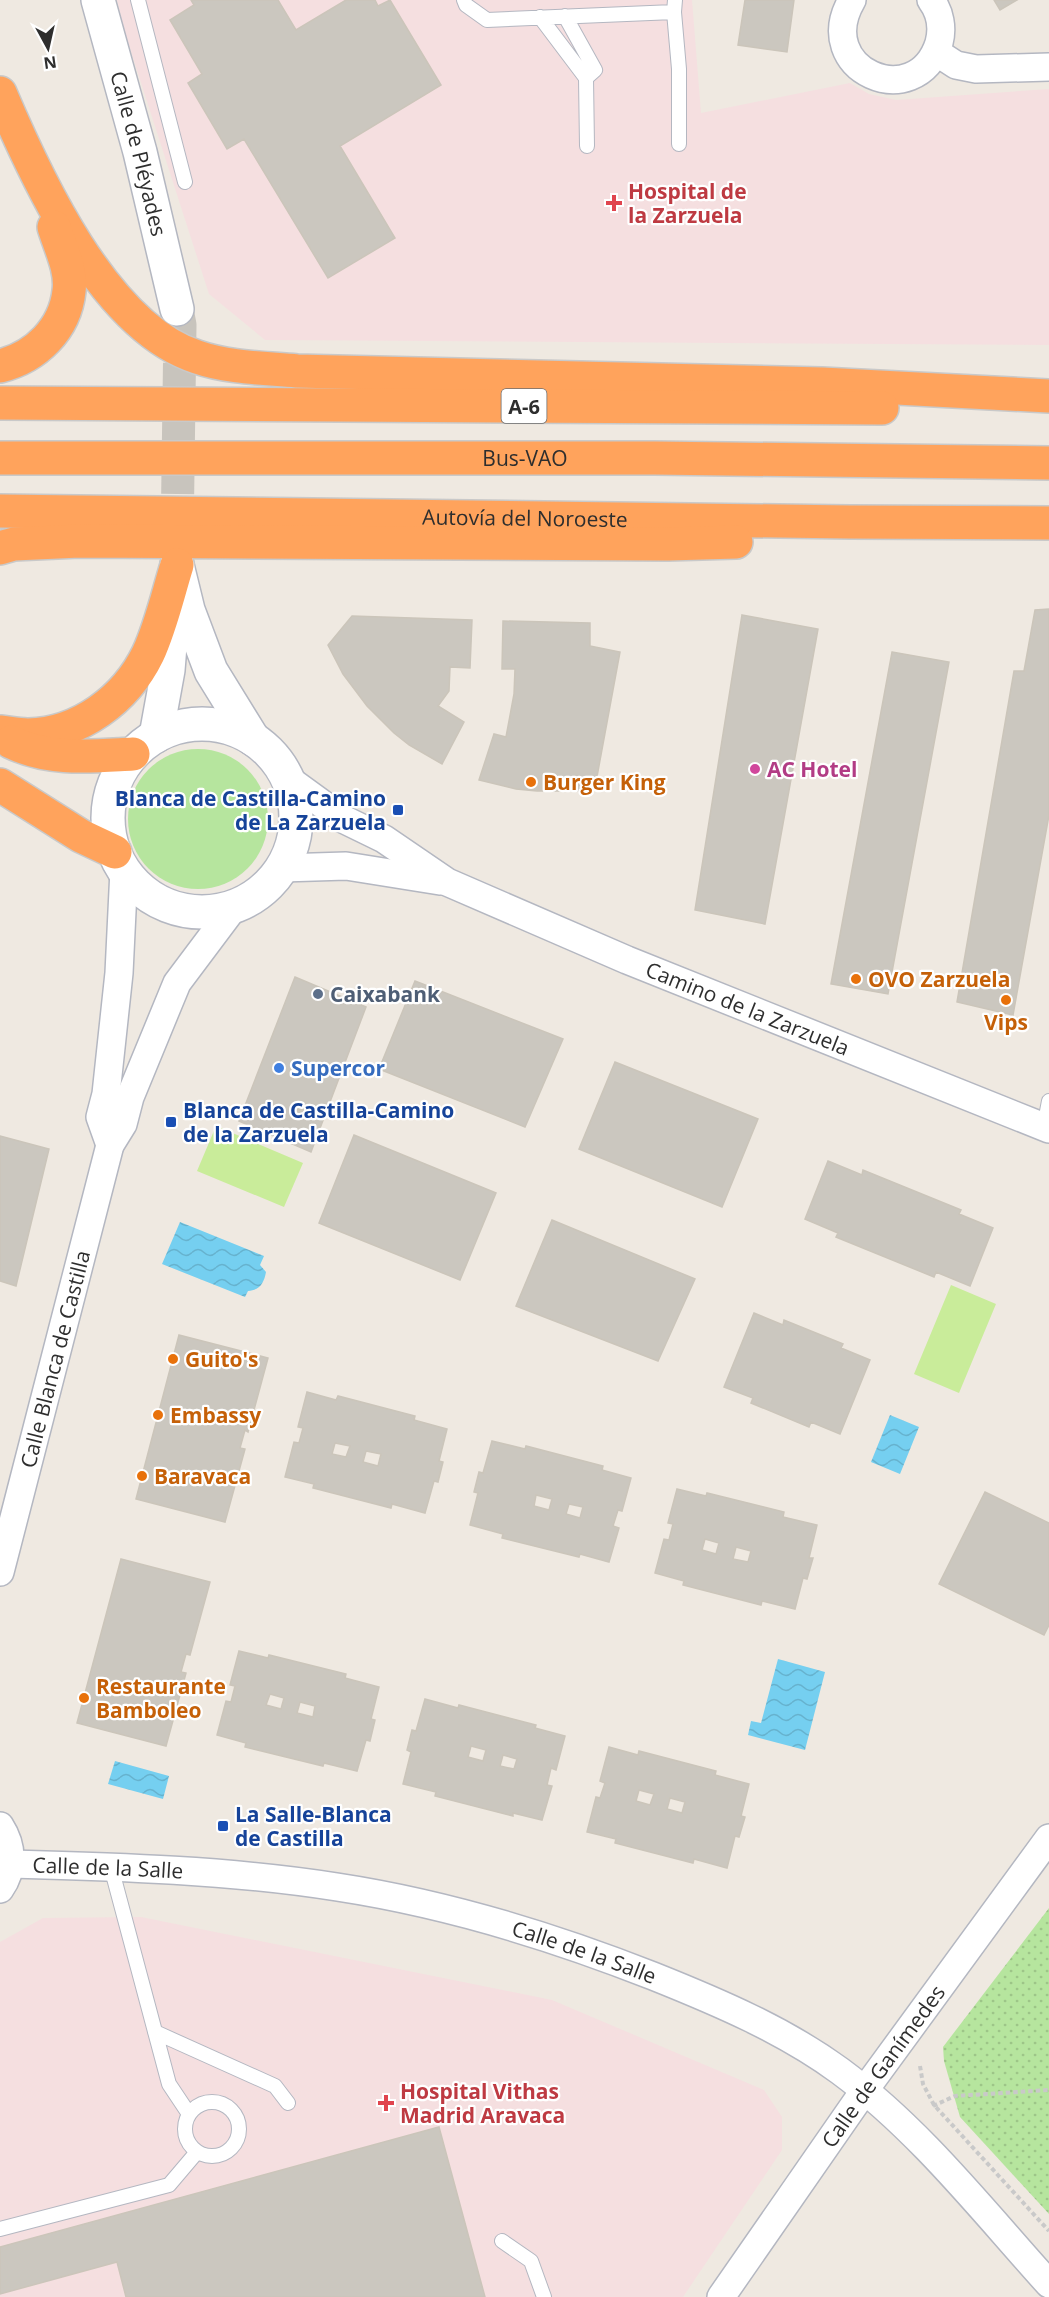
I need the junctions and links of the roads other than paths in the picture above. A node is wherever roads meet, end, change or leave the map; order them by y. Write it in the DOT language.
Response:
graph roads {
  1 [pos="98,0"];
  2 [pos="138,0"];
  3 [pos="464,0"];
  4 [pos="852,0"];
  5 [pos="931,0"];
  6 [pos="674,6"];
  7 [pos="540,16"];
  8 [pos="565,16"];
  9 [pos="936,52"];
  10 [pos="1049,67"];
  11 [pos="586,78"];
  12 [pos="0,93"];
  13 [pos="679,144"];
  14 [pos="587,146"];
  15 [pos="39,180"];
  16 [pos="185,182"];
  17 [pos="177,309"];
  18 [pos="0,366"];
  19 [pos="1049,396"];
  20 [pos="0,403"];
  21 [pos="1049,409"];
  22 [pos="0,458"];
  23 [pos="1049,463"];
  24 [pos="0,512"];
  25 [pos="850,522"];
  26 [pos="1049,522"];
  27 [pos="0,548"];
  28 [pos="177,565"];
  29 [pos="0,734"];
  30 [pos="253,739"];
  31 [pos="145,745"];
  32 [pos="288,779"];
  33 [pos="0,785"];
  34 [pos="119,861"];
  35 [pos="282,868"];
  36 [pos="447,882"];
  37 [pos="234,907"];
  38 [pos="1047,1119"];
  39 [pos="110,1144"];
  40 [pos="0,1572"];
  41 [pos="0,1826"];
  42 [pos="1049,1838"];
  43 [pos="111,1867"];
  44 [pos="5,1876"];
  45 [pos="155,2032"];
  46 [pos="864,2091"];
  47 [pos="288,2103"];
  48 [pos="189,2114"];
  49 [pos="197,2152"];
  50 [pos="0,2229"];
  51 [pos="502,2241"];
  52 [pos="1049,2284"];
  53 [pos="544,2297"];
  54 [pos="721,2297"];
  1 -- 17 [label="main road, Calle de Pléyades"];
  2 -- 16 [label="lane"];
  3 -- 7 [label="lane"];
  4 -- 9 [label="street"];
  5 -- 9 [label="street"];
  6 -- 8 [label="lane"];
  6 -- 13 [label="lane"];
  7 -- 8 [label="lane"];
  7 -- 11 [label="lane"];
  8 -- 11 [label="lane"];
  9 -- 10 [label="street"];
  11 -- 14 [label="lane"];
  12 -- 15 [label="highway"];
  15 -- 18 [label="highway"];
  15 -- 19 [label="highway"];
  20 -- 21 [label="highway, A-6"];
  22 -- 23 [label="highway, Bus-VAO"];
  24 -- 25 [label="highway, Autovía del Noroeste"];
  25 -- 26 [label="highway, Autovía del Noroeste"];
  25 -- 27 [label="highway"];
  28 -- 29 [label="highway"];
  28 -- 30 [label="main road"];
  28 -- 31 [label="main road"];
  29 -- 31 [label="highway"];
  30 -- 31 [label="main road"];
  30 -- 32 [label="main road"];
  31 -- 34 [label="main road"];
  32 -- 35 [label="main road"];
  32 -- 36 [label="street, Camino de la Zarzuela"];
  33 -- 34 [label="highway"];
  34 -- 37 [label="main road"];
  34 -- 39 [label="street"];
  35 -- 36 [label="street, Camino de la Zarzuela"];
  35 -- 37 [label="main road"];
  36 -- 38 [label="street, Camino de la Zarzuela"];
  37 -- 39 [label="street, Calle Blanca de Castilla"];
  39 -- 40 [label="street, Calle Blanca de Castilla"];
  41 -- 44 [label="street"];
  42 -- 46 [label="street, Calle de Ganímedes"];
  43 -- 44 [label="street, Calle de la Salle"];
  43 -- 45 [label="lane"];
  43 -- 46 [label="street, Calle de la Salle"];
  45 -- 47 [label="lane"];
  45 -- 48 [label="lane"];
  46 -- 52 [label="street, Calle de la Salle"];
  46 -- 54 [label="street, Calle de Ganímedes"];
  48 -- 49 [label="lane"];
  48 -- 49 [label="lane"];
  49 -- 50 [label="lane"];
  51 -- 53 [label="lane"];
}
